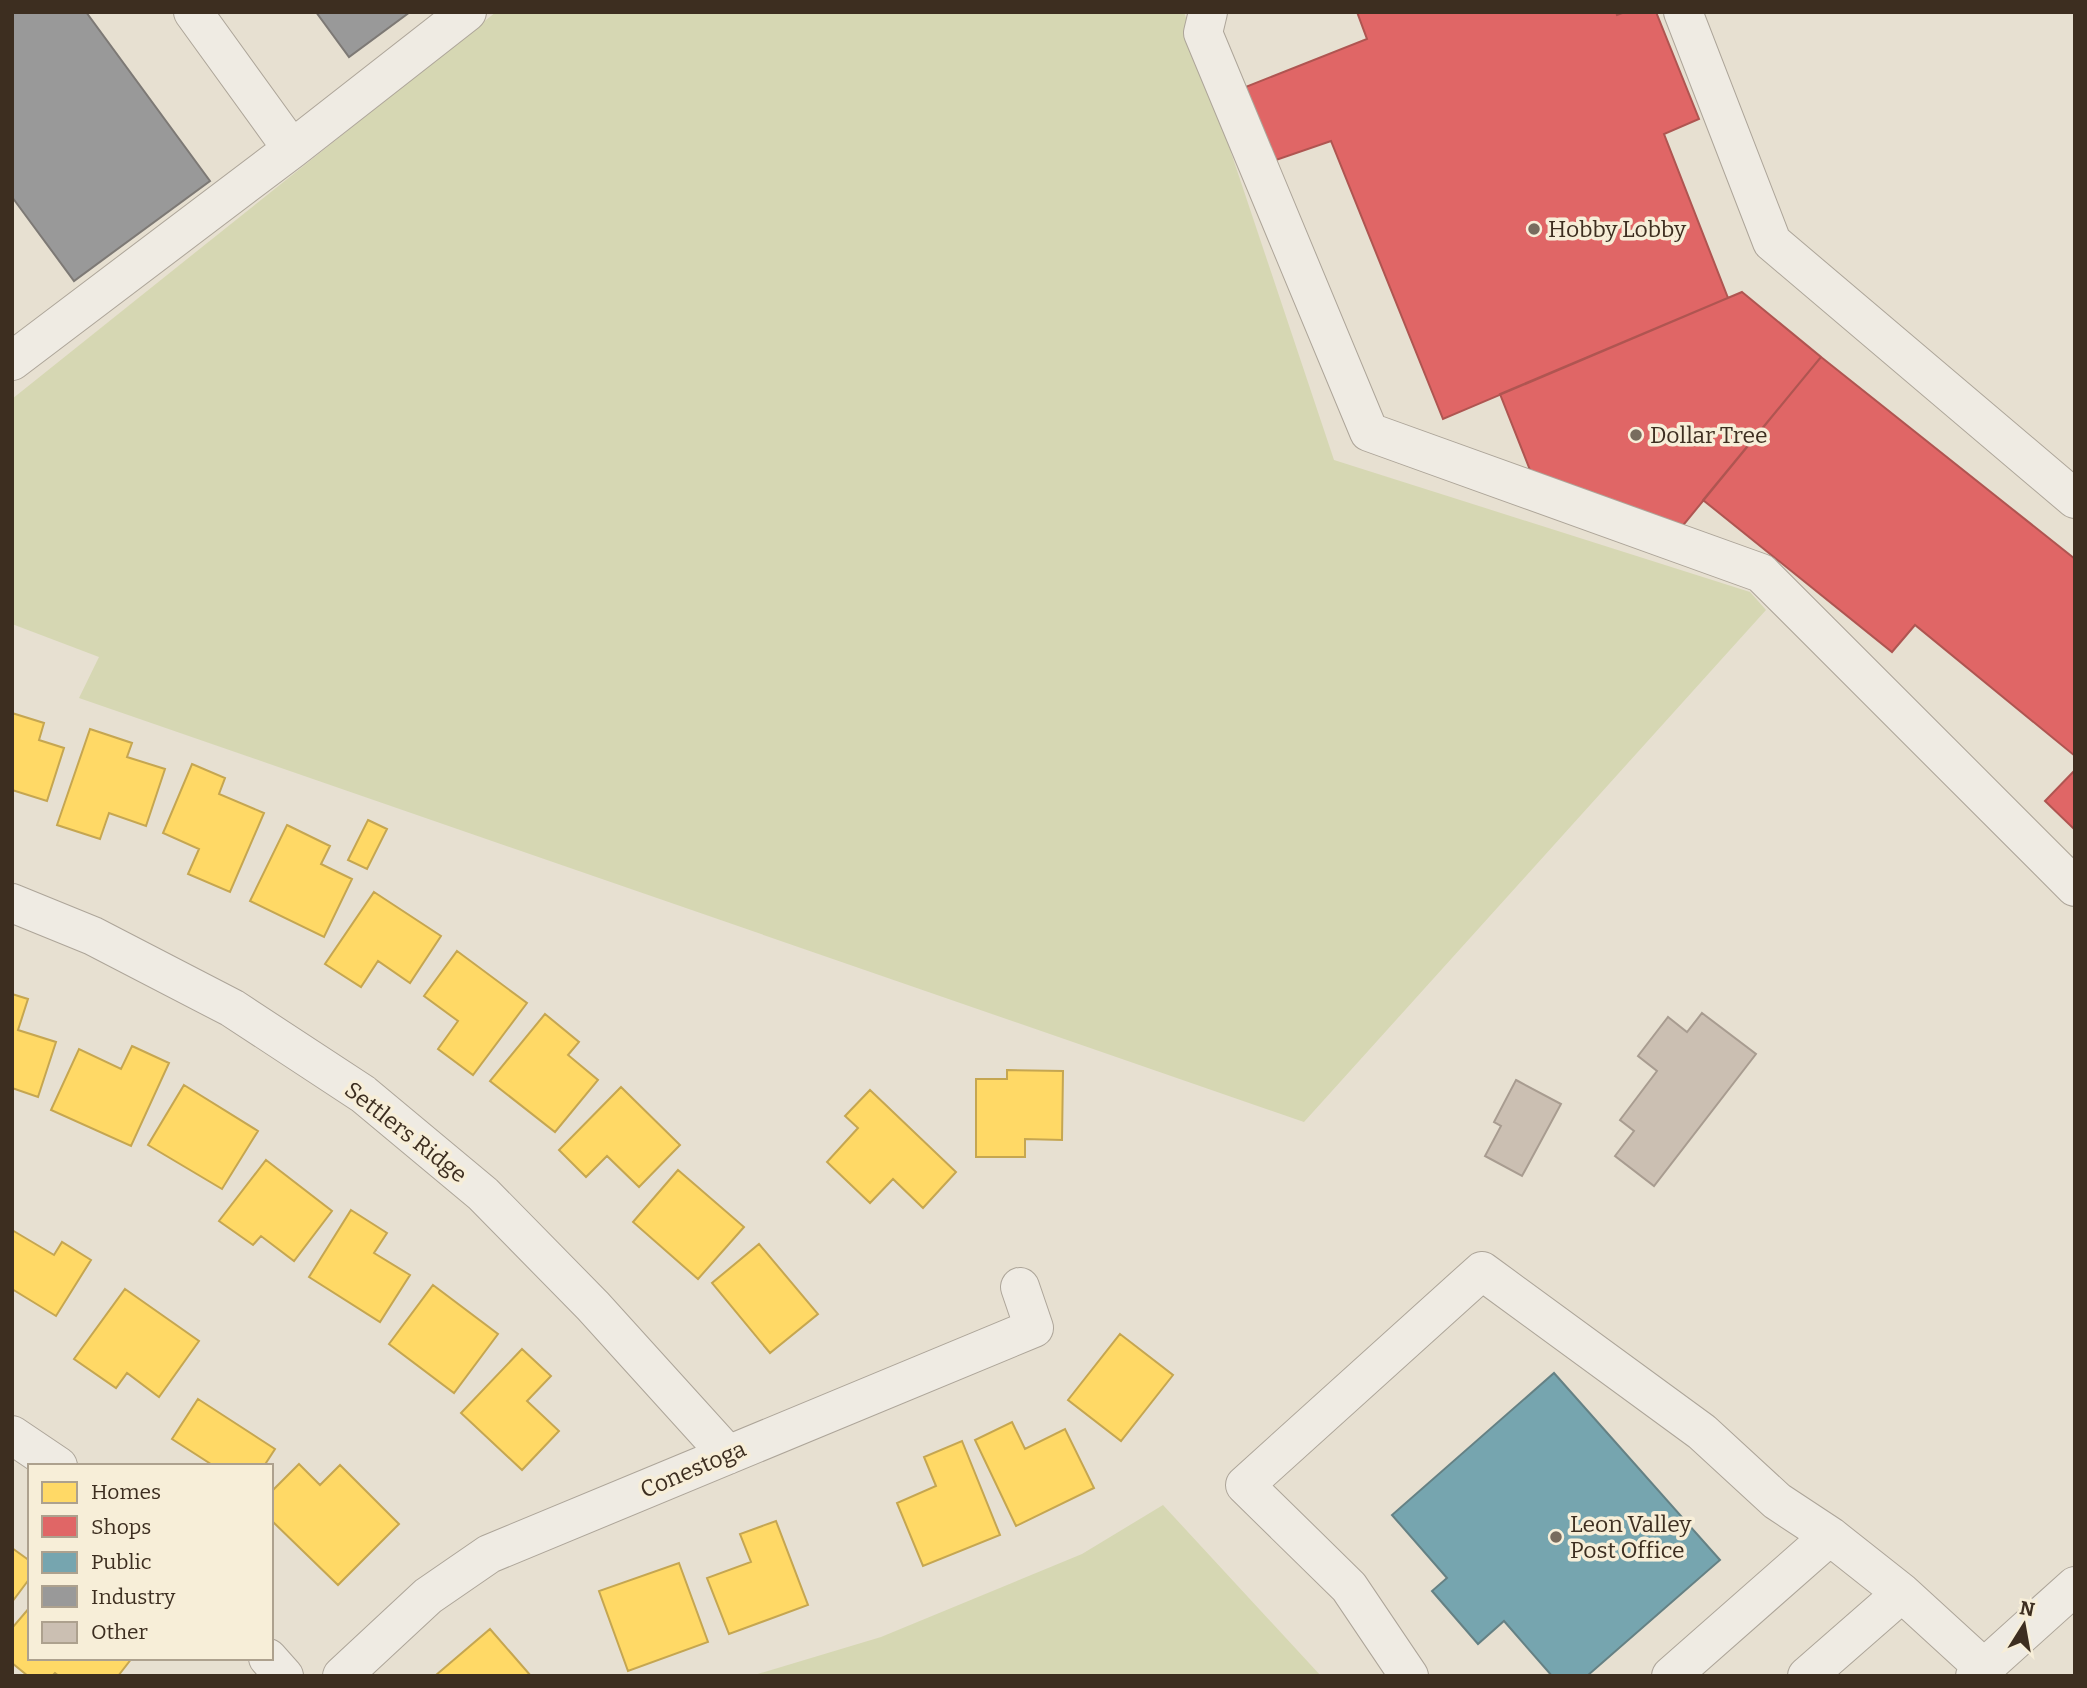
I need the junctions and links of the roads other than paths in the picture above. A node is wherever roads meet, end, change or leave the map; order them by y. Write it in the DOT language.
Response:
graph roads {
  1 [pos="193,12"];
  2 [pos="467,12"];
  3 [pos="1208,12"];
  4 [pos="1683,12"];
  5 [pos="292,149"];
  6 [pos="13,360"];
  7 [pos="2075,499"];
  8 [pos="2075,887"];
  9 [pos="12,904"];
  10 [pos="1020,1287"];
  11 [pos="12,1435"];
  12 [pos="728,1455"];
  13 [pos="55,1464"];
  14 [pos="1830,1536"];
  15 [pos="2075,1586"];
  16 [pos="1902,1593"];
  17 [pos="270,1660"];
  18 [pos="1980,1672"];
  19 [pos="284,1676"];
  20 [pos="342,1676"];
  21 [pos="1409,1676"];
  22 [pos="1671,1676"];
  23 [pos="1807,1676"];
  1 -- 5 [label="street"];
  2 -- 5 [label="street"];
  3 -- 8 [label="street"];
  4 -- 7 [label="street"];
  5 -- 6 [label="street"];
  9 -- 12 [label="street, Settlers Ridge"];
  10 -- 12 [label="street, Conestoga"];
  11 -- 13 [label="street"];
  12 -- 20 [label="street, Conestoga"];
  14 -- 16 [label="street"];
  14 -- 21 [label="street"];
  14 -- 22 [label="street"];
  15 -- 18 [label="street"];
  16 -- 18 [label="street"];
  16 -- 23 [label="street"];
  17 -- 19 [label="street"];
}
